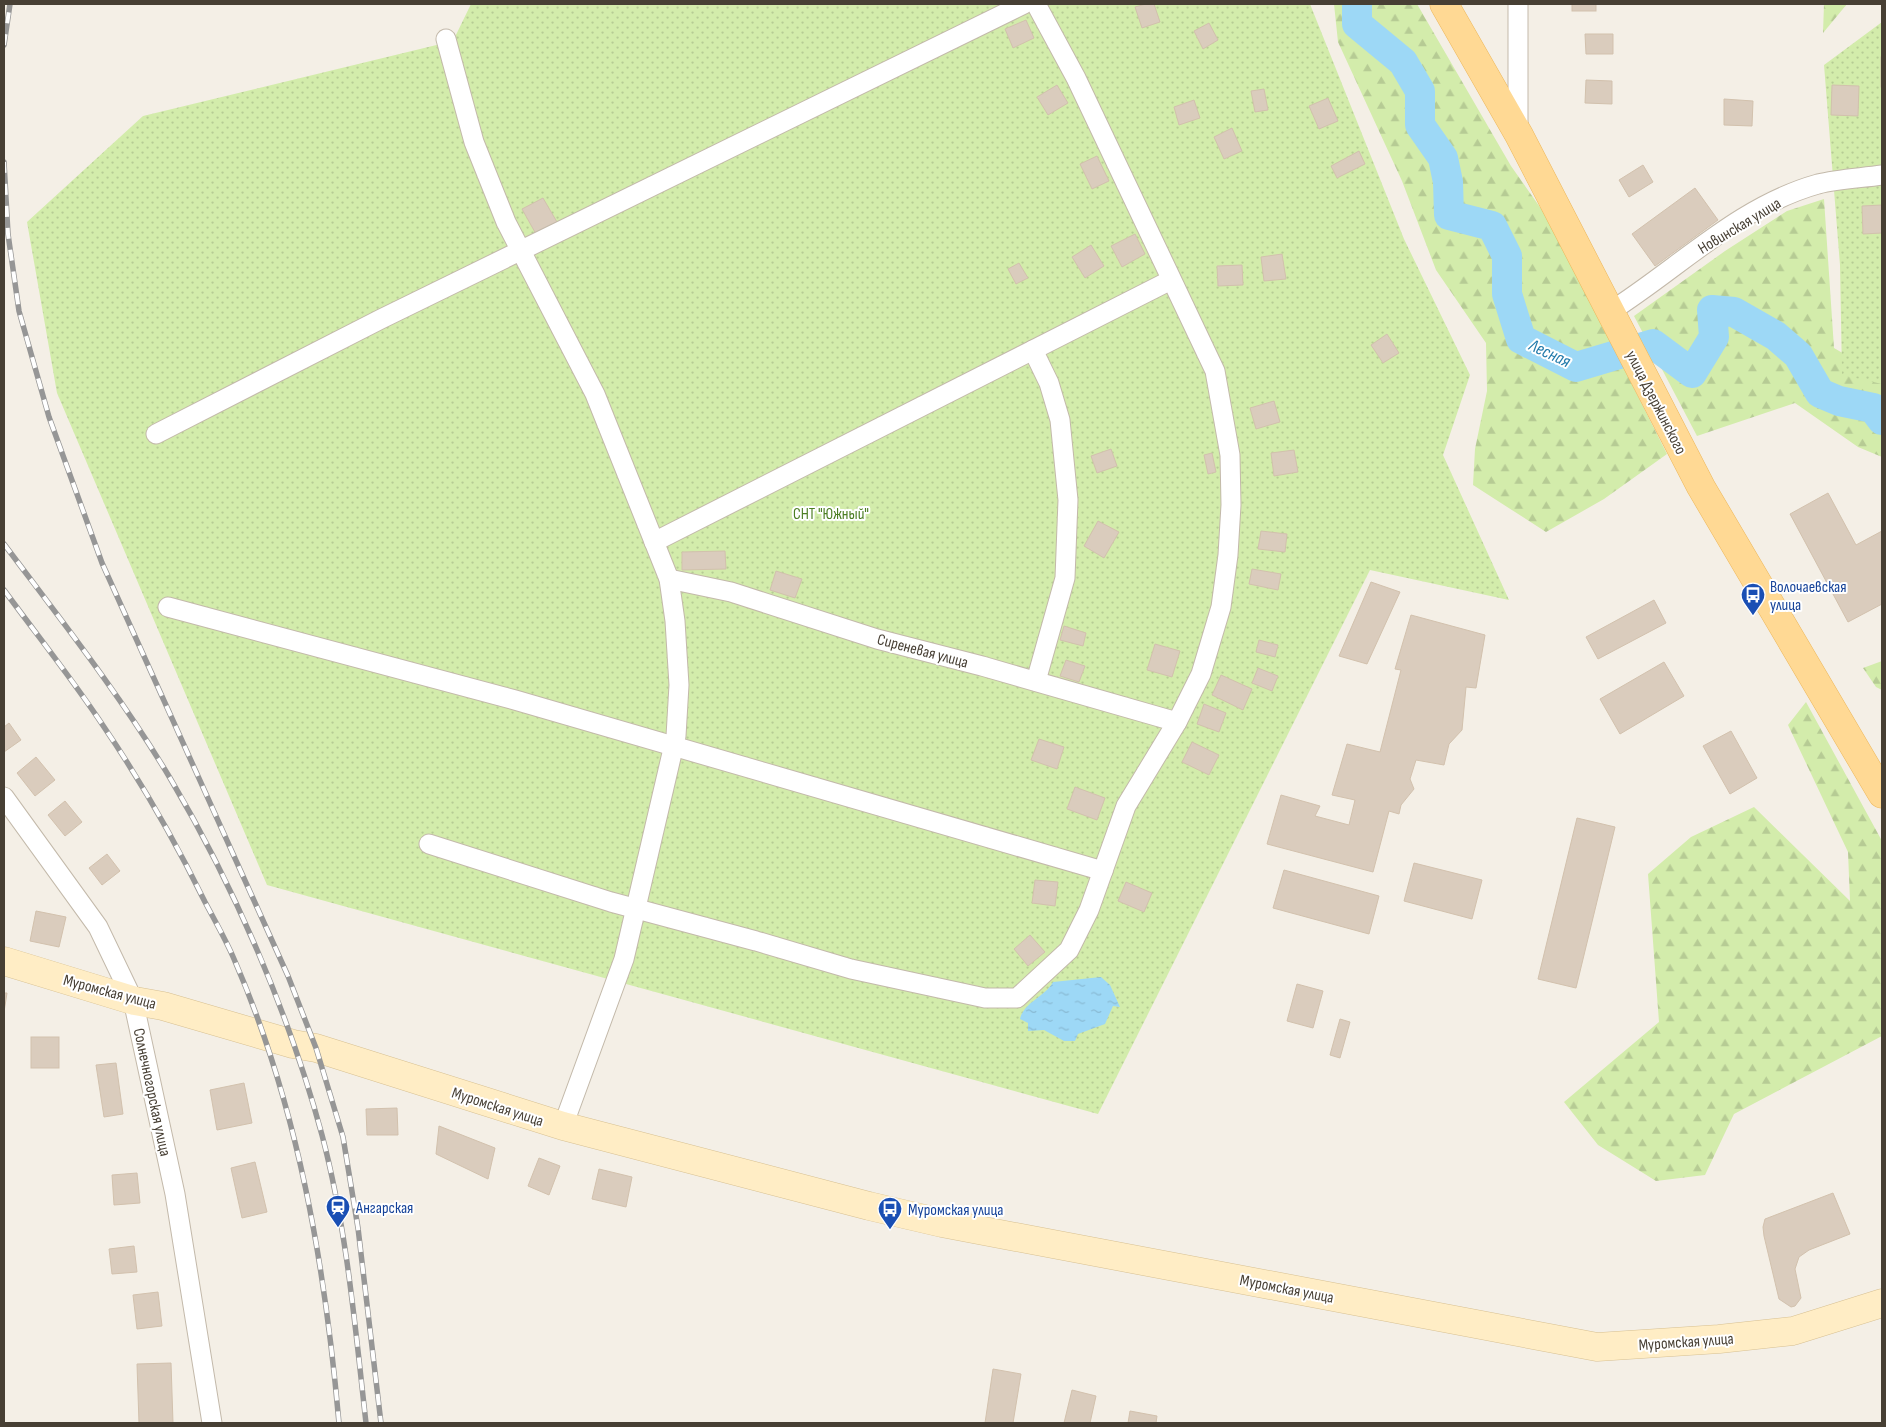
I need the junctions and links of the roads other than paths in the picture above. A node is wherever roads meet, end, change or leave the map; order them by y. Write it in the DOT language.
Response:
graph roads {
  1 [pos="1024,4"];
  2 [pos="1036,4"];
  3 [pos="1444,4"];
  4 [pos="1518,4"];
  5 [pos="446,39"];
  6 [pos="1519,135"];
  7 [pos="1882,175"];
  8 [pos="521,251"];
  9 [pos="1171,280"];
  10 [pos="1611,311"];
  11 [pos="1033,350"];
  12 [pos="156,434"];
  13 [pos="654,542"];
  14 [pos="669,579"];
  15 [pos="168,607"];
  16 [pos="1036,682"];
  17 [pos="1176,722"];
  18 [pos="674,746"];
  19 [pos="1882,794"];
  20 [pos="4,797"];
  21 [pos="429,844"];
  22 [pos="1103,871"];
  23 [pos="637,909"];
  24 [pos="4,961"];
  25 [pos="133,1000"];
  26 [pos="563,1126"];
  27 [pos="1882,1303"];
  28 [pos="212,1423"];
  1 -- 8 [label="street"];
  2 -- 9 [label="street"];
  3 -- 6 [label="main road, улица Дзержинского"];
  4 -- 6 [label="street"];
  5 -- 8 [label="street"];
  6 -- 10 [label="main road, улица Дзержинского"];
  7 -- 10 [label="street, Новинская улица"];
  8 -- 12 [label="street"];
  8 -- 13 [label="street"];
  9 -- 11 [label="street"];
  9 -- 17 [label="street"];
  10 -- 19 [label="main road, улица Дзержинского"];
  11 -- 13 [label="street"];
  11 -- 16 [label="street"];
  13 -- 14 [label="street"];
  14 -- 16 [label="street, Сиреневая улица"];
  14 -- 18 [label="street"];
  15 -- 18 [label="street"];
  16 -- 17 [label="street, Сиреневая улица"];
  17 -- 22 [label="street"];
  18 -- 22 [label="street"];
  18 -- 23 [label="street"];
  20 -- 25 [label="street, Солнечногорская улица"];
  21 -- 23 [label="street"];
  22 -- 23 [label="street"];
  23 -- 26 [label="street"];
  24 -- 25 [label="main road, Муромская улица"];
  25 -- 26 [label="main road, Муромская улица"];
  25 -- 28 [label="street, Солнечногорская улица"];
  26 -- 27 [label="main road, Муромская улица"];
}
